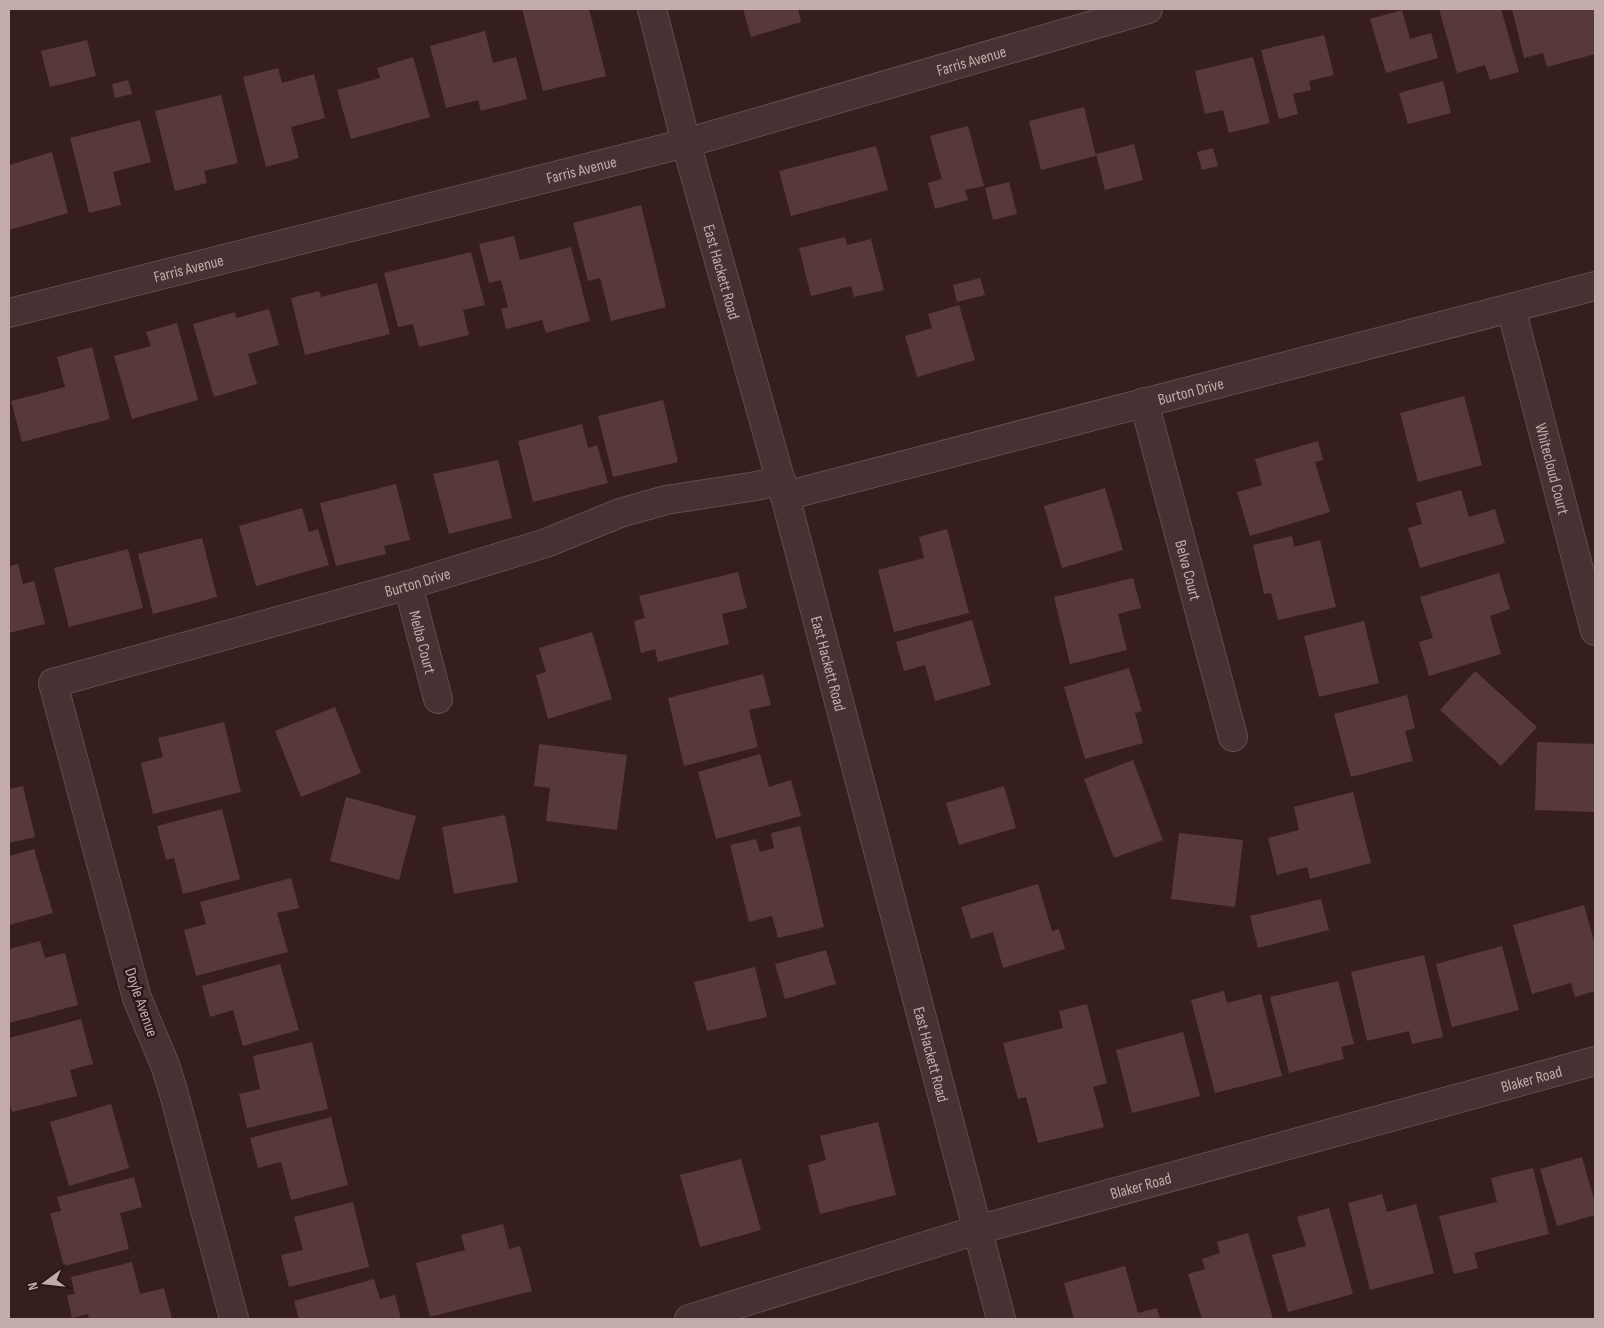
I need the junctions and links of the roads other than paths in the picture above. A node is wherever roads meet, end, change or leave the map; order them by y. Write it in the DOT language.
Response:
graph roads {
  1 [pos="652,9"];
  2 [pos="1148,9"];
  3 [pos="686,143"];
  4 [pos="1595,286"];
  5 [pos="1511,308"];
  6 [pos="9,313"];
  7 [pos="1144,402"];
  8 [pos="783,488"];
  9 [pos="408,584"];
  10 [pos="1595,630"];
  11 [pos="53,683"];
  12 [pos="438,699"];
  13 [pos="1233,737"];
  14 [pos="1595,1061"];
  15 [pos="978,1230"];
  16 [pos="234,1319"];
  17 [pos="689,1319"];
  18 [pos="1001,1319"];
  1 -- 3 [label="street, East Hackett Road"];
  2 -- 3 [label="street, Farris Avenue"];
  3 -- 6 [label="street, Farris Avenue"];
  3 -- 8 [label="street, East Hackett Road"];
  4 -- 5 [label="street, Burton Drive"];
  5 -- 7 [label="street, Burton Drive"];
  5 -- 10 [label="street, Whitecloud Court"];
  7 -- 8 [label="street, Burton Drive"];
  7 -- 13 [label="street, Belva Court"];
  8 -- 9 [label="street, Burton Drive"];
  8 -- 15 [label="street, East Hackett Road"];
  9 -- 11 [label="street, Burton Drive"];
  9 -- 12 [label="street, Melba Court"];
  11 -- 16 [label="street, Doyle Avenue"];
  14 -- 15 [label="street, Blaker Road"];
  15 -- 17 [label="street, Blaker Road"];
  15 -- 18 [label="street, East Hackett Road"];
}
